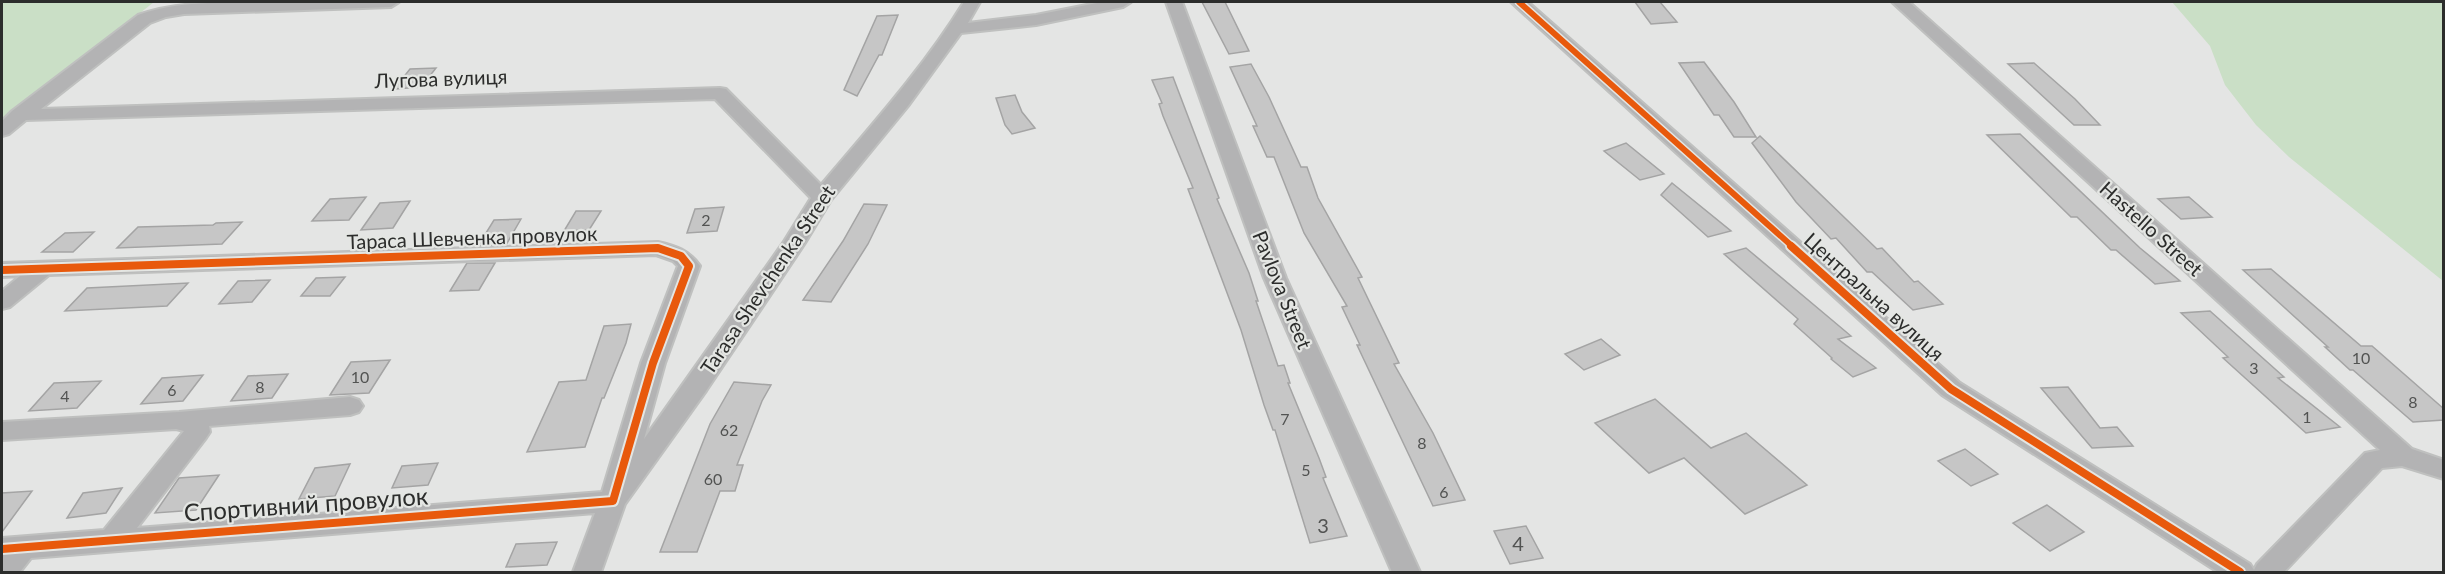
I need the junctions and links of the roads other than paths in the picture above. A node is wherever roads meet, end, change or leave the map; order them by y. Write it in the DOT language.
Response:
graph roads {
  1 [pos="391,2"];
  2 [pos="972,2"];
  3 [pos="1123,2"];
  4 [pos="1174,2"];
  5 [pos="1519,2"];
  6 [pos="1900,2"];
  7 [pos="956,29"];
  8 [pos="19,115"];
  9 [pos="2,130"];
  10 [pos="822,197"];
  11 [pos="43,269"];
  12 [pos="2,270"];
  13 [pos="2,302"];
  14 [pos="350,406"];
  15 [pos="176,420"];
  16 [pos="2,431"];
  17 [pos="2403,456"];
  18 [pos="2444,470"];
  19 [pos="613,501"];
  20 [pos="113,538"];
  21 [pos="12,548"];
  22 [pos="4,573"];
  23 [pos="587,573"];
  24 [pos="1406,573"];
  25 [pos="2241,573"];
  26 [pos="2267,573"];
  1 -- 8 [label="street"];
  2 -- 7 [label="street, Tarasa Shevchenka Street"];
  3 -- 7 [label="street"];
  4 -- 24 [label="street, Pavlova Street"];
  5 -- 25 [label="street, Центральна вулиця"];
  6 -- 17 [label="street, Hastello Street"];
  7 -- 10 [label="street, Tarasa Shevchenka Street"];
  8 -- 9 [label="street"];
  8 -- 10 [label="street, Лугова вулиця"];
  10 -- 19 [label="street, Tarasa Shevchenka Street"];
  11 -- 12 [label="street, Тараса Шевченка провулок"];
  11 -- 13 [label="street"];
  11 -- 19 [label="street, Тараса Шевченка провулок"];
  14 -- 15 [label="street"];
  15 -- 16 [label="street"];
  15 -- 20 [label="street"];
  17 -- 18 [label="street"];
  17 -- 26 [label="street"];
  19 -- 20 [label="street, Спортивний провулок"];
  19 -- 23 [label="street, Tarasa Shevchenka Street"];
  20 -- 21 [label="street, Спортивний провулок"];
  21 -- 22 [label="street"];
}
